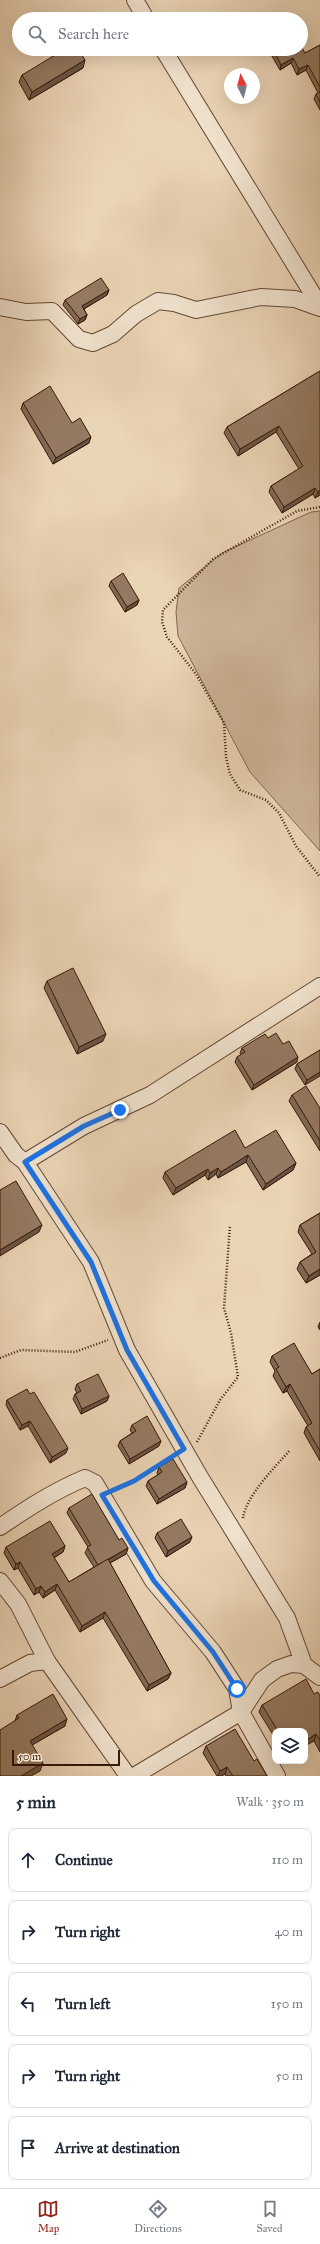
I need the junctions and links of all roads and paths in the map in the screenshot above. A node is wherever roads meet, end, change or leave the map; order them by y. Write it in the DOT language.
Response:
graph roads {
  1 [pos="135,0"];
  2 [pos="142,12"];
  3 [pos="167,56"];
  4 [pos="0,307"];
  5 [pos="320,307"];
  6 [pos="320,507"];
  7 [pos="320,877"];
  8 [pos="320,986"];
  9 [pos="0,1132"];
  10 [pos="25,1162"];
  11 [pos="230,1225"];
  12 [pos="120,1336"];
  13 [pos="0,1358"];
  14 [pos="290,1450"];
  15 [pos="187,1453"];
  16 [pos="102,1495"];
  17 [pos="0,1527"];
  18 [pos="240,1541"];
  19 [pos="0,1581"];
  20 [pos="47,1661"];
  21 [pos="304,1665"];
  22 [pos="320,1677"];
  23 [pos="0,1679"];
  24 [pos="241,1712"];
  25 [pos="128,1776"];
  26 [pos="134,1776"];
  27 [pos="277,1776"];
  1 -- 2 [label="street"];
  3 -- 5 [label="street"];
  4 -- 5 [label="street"];
  6 -- 7 [label="path"];
  8 -- 10 [label="street"];
  9 -- 10 [label="street"];
  10 -- 12 [label="street"];
  11 -- 15 [label="path"];
  12 -- 13 [label="path"];
  12 -- 15 [label="street"];
  14 -- 18 [label="path"];
  15 -- 16 [label="path"];
  15 -- 18 [label="street"];
  16 -- 17 [label="street"];
  16 -- 24 [label="street"];
  18 -- 21 [label="street"];
  19 -- 20 [label="street"];
  20 -- 23 [label="street"];
  20 -- 25 [label="street"];
  21 -- 22 [label="street"];
  21 -- 24 [label="street"];
  24 -- 26 [label="street"];
  24 -- 27 [label="street"];
}
